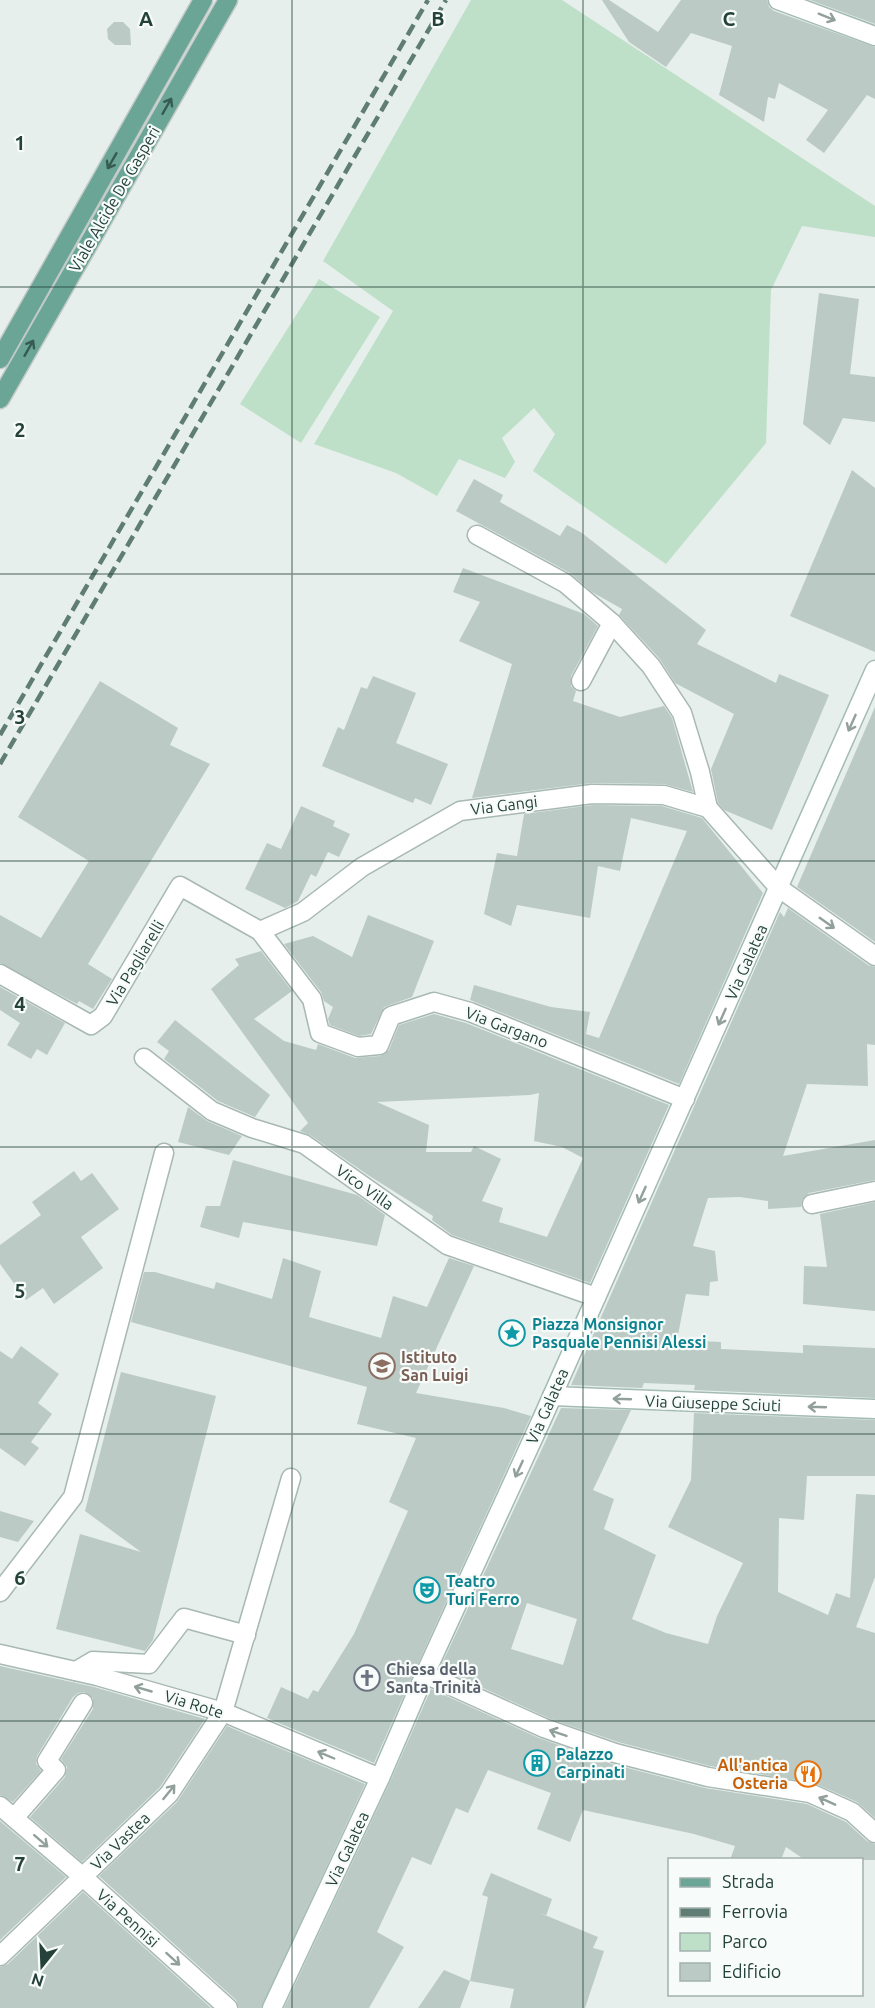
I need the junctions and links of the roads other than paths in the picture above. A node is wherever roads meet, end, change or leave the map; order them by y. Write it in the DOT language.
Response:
graph roads {
  1 [pos="203,0"];
  2 [pos="228,0"];
  3 [pos="778,0"];
  4 [pos="875,36"];
  5 [pos="0,359"];
  6 [pos="0,399"];
  7 [pos="477,535"];
  8 [pos="612,623"];
  9 [pos="875,670"];
  10 [pos="581,681"];
  11 [pos="708,808"];
  12 [pos="779,888"];
  13 [pos="260,931"];
  14 [pos="875,956"];
  15 [pos="0,974"];
  16 [pos="144,1058"];
  17 [pos="685,1099"];
  18 [pos="164,1154"];
  19 [pos="875,1191"];
  20 [pos="812,1204"];
  21 [pos="596,1297"];
  22 [pos="552,1396"];
  23 [pos="875,1409"];
  24 [pos="291,1478"];
  25 [pos="0,1592"];
  26 [pos="246,1635"];
  27 [pos="0,1654"];
  28 [pos="76,1671"];
  29 [pos="425,1674"];
  30 [pos="83,1703"];
  31 [pos="223,1712"];
  32 [pos="380,1778"];
  33 [pos="7,1812"];
  34 [pos="875,1833"];
  35 [pos="83,1877"];
  36 [pos="0,1956"];
  37 [pos="228,2008"];
  38 [pos="272,2008"];
  1 -- 5 [label="main road, Viale Alcide De Gasperi, one-way"];
  6 -- 2 [label="main road, Viale Alcide De Gasperi, one-way"];
  3 -- 4 [label="street, one-way"];
  7 -- 8 [label="street"];
  8 -- 10 [label="street"];
  8 -- 11 [label="street"];
  9 -- 12 [label="street, Via Galatea, one-way"];
  11 -- 12 [label="street"];
  11 -- 13 [label="street, Via Gangi"];
  12 -- 14 [label="street, one-way"];
  12 -- 17 [label="street, Via Galatea, one-way"];
  13 -- 15 [label="street, Via Pagliarelli"];
  13 -- 17 [label="street, Via Gargano"];
  16 -- 21 [label="street, Vico Villa"];
  17 -- 21 [label="street, Via Galatea, one-way"];
  18 -- 25 [label="street"];
  19 -- 20 [label="street"];
  21 -- 22 [label="street, Via Galatea"];
  23 -- 22 [label="street, Via Giuseppe Sciuti, one-way"];
  22 -- 29 [label="street, Via Galatea, one-way"];
  24 -- 26 [label="street, Via Vastea"];
  26 -- 28 [label="street"];
  26 -- 31 [label="street, Via Vastea"];
  27 -- 28 [label="street, Via Rote"];
  31 -- 28 [label="street, Via Rote, one-way"];
  29 -- 32 [label="street, Via Galatea"];
  34 -- 29 [label="street, one-way"];
  30 -- 33 [label="street"];
  32 -- 31 [label="street, Via Rote, one-way"];
  35 -- 31 [label="street, Via Vastea, one-way"];
  32 -- 38 [label="street, Via Galatea"];
  33 -- 35 [label="street, Via Pennisi, one-way"];
  35 -- 36 [label="street, Via Vastea"];
  35 -- 37 [label="street, Via Pennisi, one-way"];
}
